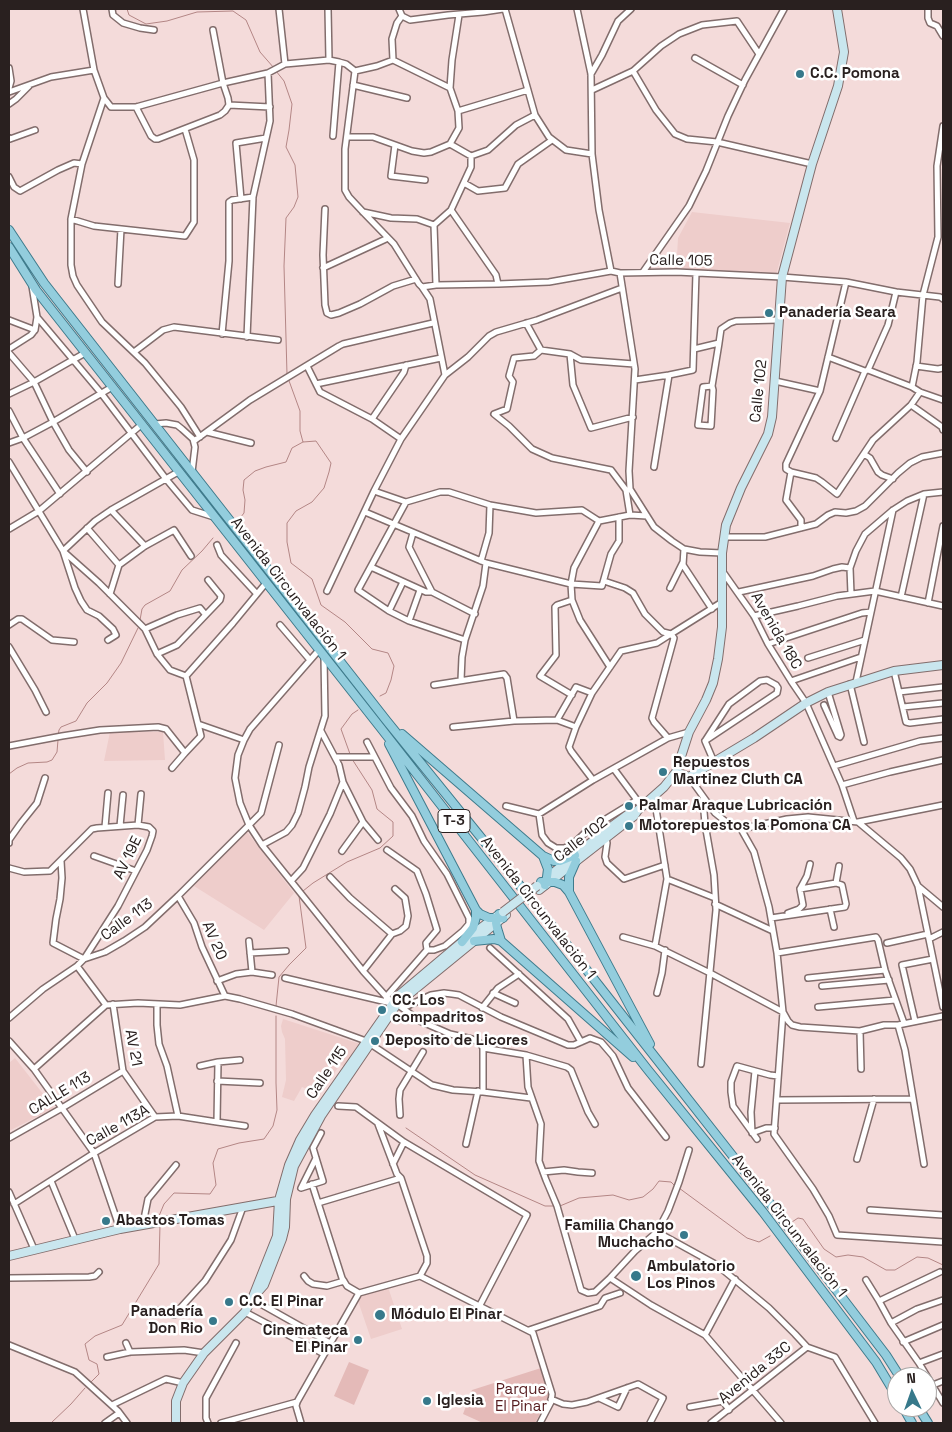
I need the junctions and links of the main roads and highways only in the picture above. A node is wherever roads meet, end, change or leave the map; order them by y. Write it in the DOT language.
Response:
graph roads {
  1 [pos="838,9"];
  2 [pos="9,230"];
  3 [pos="9,247"];
  4 [pos="943,664"];
  5 [pos="386,720"];
  6 [pos="380,727"];
  7 [pos="676,772"];
  8 [pos="639,809"];
  9 [pos="543,856"];
  10 [pos="576,858"];
  11 [pos="543,884"];
  12 [pos="569,892"];
  13 [pos="476,910"];
  14 [pos="500,917"];
  15 [pos="474,941"];
  16 [pos="501,941"];
  17 [pos="462,942"];
  18 [pos="395,1003"];
  19 [pos="659,1062"];
  20 [pos="648,1070"];
  21 [pos="282,1200"];
  22 [pos="9,1256"];
  23 [pos="894,1367"];
  24 [pos="887,1380"];
  25 [pos="176,1423"];
  1 -- 7 [label="main road, Calle 102"];
  2 -- 5 [label="main road, Avenida Circunvalación 1 / T-3"];
  3 -- 6 [label="main road, Avenida Circunvalación 1 / T-3"];
  4 -- 7 [label="main road"];
  5 -- 9 [label="main road"];
  5 -- 19 [label="main road, Avenida Circunvalación 1 / T-3"];
  6 -- 13 [label="main road"];
  6 -- 20 [label="main road, Avenida Circunvalación 1 / T-3"];
  7 -- 8 [label="main road, Calle 102"];
  8 -- 10 [label="main road, Calle 102"];
  8 -- 10 [label="main road, Calle 102"];
  9 -- 10 [label="main road"];
  9 -- 11 [label="main road"];
  10 -- 11 [label="main road, Calle 102"];
  10 -- 12 [label="main road"];
  11 -- 12 [label="main road"];
  11 -- 14 [label="main road, Calle 102, bridge"];
  12 -- 19 [label="main road"];
  13 -- 14 [label="main road"];
  13 -- 17 [label="main road"];
  14 -- 15 [label="main road, Calle 115"];
  14 -- 16 [label="main road"];
  14 -- 17 [label="main road, Calle 115"];
  15 -- 16 [label="main road"];
  15 -- 18 [label="main road, Calle 115"];
  16 -- 20 [label="main road"];
  17 -- 18 [label="main road, Calle 115"];
  18 -- 21 [label="main road, Calle 115"];
  19 -- 23 [label="main road, Avenida Circunvalación 1 / T-3"];
  20 -- 24 [label="main road, Avenida Circunvalación 1 / T-3"];
  21 -- 22 [label="main road"];
  21 -- 25 [label="main road, Calle 115"];
}
